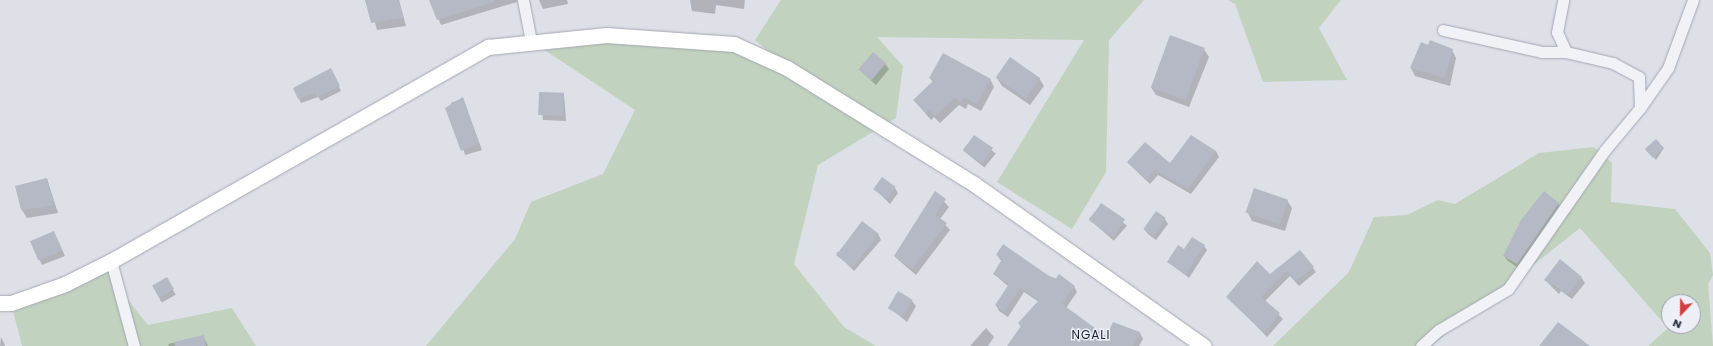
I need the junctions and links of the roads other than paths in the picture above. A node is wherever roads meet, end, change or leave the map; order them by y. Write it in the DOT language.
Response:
graph roads {
  1 [pos="523,0"];
  2 [pos="1563,0"];
  3 [pos="1693,0"];
  4 [pos="1443,30"];
  5 [pos="531,41"];
  6 [pos="1566,52"];
  7 [pos="1640,108"];
  8 [pos="111,261"];
  9 [pos="0,303"];
  10 [pos="134,346"];
  11 [pos="1204,346"];
  12 [pos="1421,346"];
  1 -- 5 [label="street"];
  2 -- 6 [label="street"];
  3 -- 7 [label="street"];
  4 -- 6 [label="street"];
  5 -- 8 [label="street"];
  5 -- 11 [label="street"];
  6 -- 7 [label="street"];
  7 -- 12 [label="street"];
  8 -- 9 [label="street"];
  8 -- 10 [label="street"];
}
